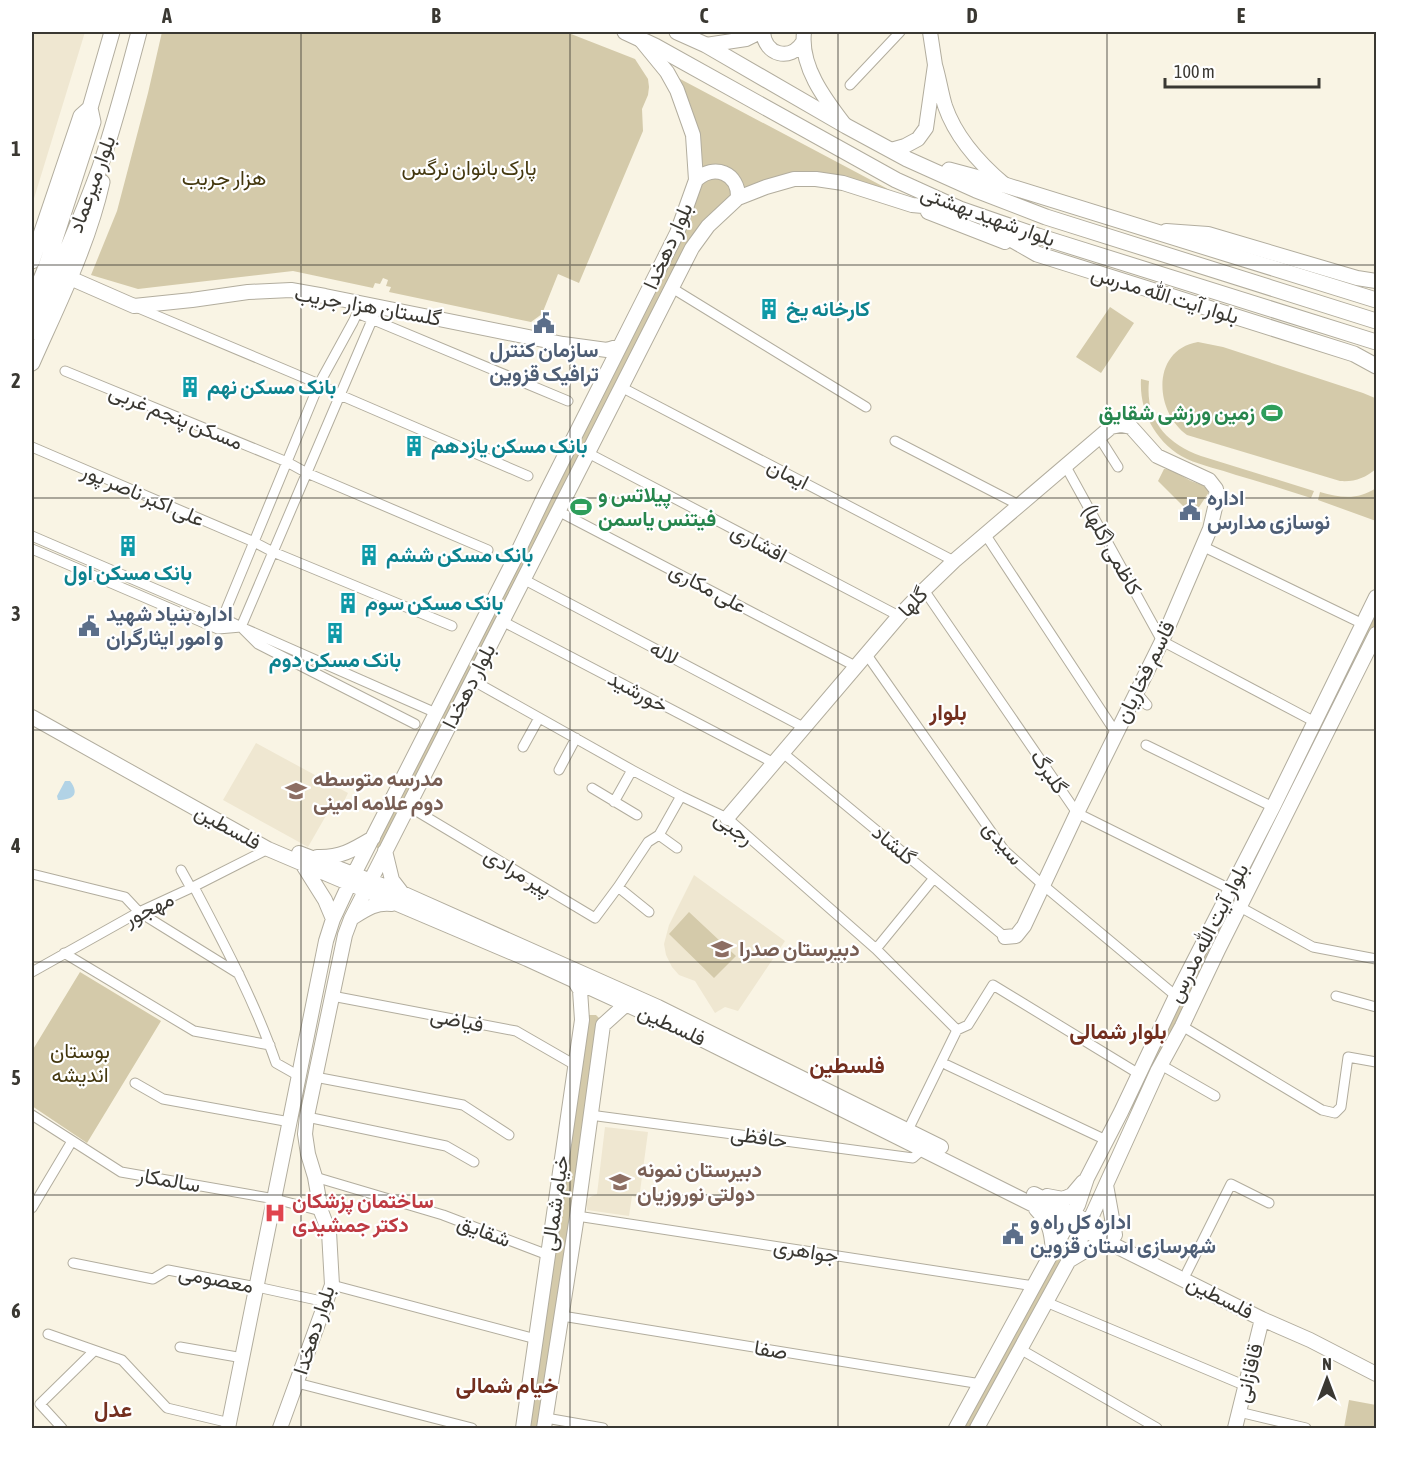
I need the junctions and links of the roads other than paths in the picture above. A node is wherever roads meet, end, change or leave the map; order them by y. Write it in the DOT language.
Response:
graph roads {
  1 [pos="112,32"];
  2 [pos="140,32"];
  3 [pos="625,32"];
  4 [pos="676,32"];
  5 [pos="762,32"];
  6 [pos="900,32"];
  7 [pos="930,32"];
  8 [pos="804,37"];
  9 [pos="640,39"];
  10 [pos="706,45"];
  11 [pos="935,65"];
  12 [pos="850,85"];
  13 [pos="90,108"];
  14 [pos="118,109"];
  15 [pos="846,126"];
  16 [pos="891,150"];
  17 [pos="907,159"];
  18 [pos="696,180"];
  19 [pos="1005,185"];
  20 [pos="738,198"];
  21 [pos="912,205"];
  22 [pos="960,209"];
  23 [pos="1152,231"];
  24 [pos="1037,254"];
  25 [pos="32,261"];
  26 [pos="70,278"];
  27 [pos="1377,281"];
  28 [pos="672,288"];
  29 [pos="32,301"];
  30 [pos="1376,301"];
  31 [pos="134,306"];
  32 [pos="378,306"];
  33 [pos="359,308"];
  34 [pos="372,320"];
  35 [pos="1377,321"];
  36 [pos="32,332"];
  37 [pos="1377,342"];
  38 [pos="563,344"];
  39 [pos="620,346"];
  40 [pos="1377,349"];
  41 [pos="1354,354"];
  42 [pos="32,363"];
  43 [pos="1377,366"];
  44 [pos="64,371"];
  45 [pos="606,375"];
  46 [pos="319,384"];
  47 [pos="621,387"];
  48 [pos="340,395"];
  49 [pos="568,400"];
  50 [pos="866,407"];
  51 [pos="1131,426"];
  52 [pos="1099,437"];
  53 [pos="895,441"];
  54 [pos="32,447"];
  55 [pos="588,453"];
  56 [pos="287,462"];
  57 [pos="1065,465"];
  58 [pos="1118,467"];
  59 [pos="307,473"];
  60 [pos="528,476"];
  61 [pos="1019,504"];
  62 [pos="558,511"];
  63 [pos="985,534"];
  64 [pos="32,536"];
  65 [pos="254,542"];
  66 [pos="1202,546"];
  67 [pos="32,549"];
  68 [pos="488,550"];
  69 [pos="273,552"];
  70 [pos="954,561"];
  71 [pos="523,579"];
  72 [pos="924,590"];
  73 [pos="1377,597"];
  74 [pos="899,616"];
  75 [pos="223,618"];
  76 [pos="502,621"];
  77 [pos="1363,624"];
  78 [pos="452,626"];
  79 [pos="241,627"];
  80 [pos="218,629"];
  81 [pos="1162,640"];
  82 [pos="1375,640"];
  83 [pos="867,655"];
  84 [pos="857,667"];
  85 [pos="472,680"];
  86 [pos="1136,692"];
  87 [pos="1147,705"];
  88 [pos="32,707"];
  89 [pos="436,712"];
  90 [pos="32,717"];
  91 [pos="539,718"];
  92 [pos="1315,722"];
  93 [pos="415,724"];
  94 [pos="805,728"];
  95 [pos="1116,733"];
  96 [pos="576,738"];
  97 [pos="1146,745"];
  98 [pos="523,747"];
  99 [pos="779,758"];
  100 [pos="559,770"];
  101 [pos="632,770"];
  102 [pos="592,788"];
  103 [pos="681,796"];
  104 [pos="614,802"];
  105 [pos="408,806"];
  106 [pos="1273,807"];
  107 [pos="1077,813"];
  108 [pos="637,815"];
  109 [pos="728,818"];
  110 [pos="659,835"];
  111 [pos="373,838"];
  112 [pos="269,845"];
  113 [pos="677,848"];
  114 [pos="384,851"];
  115 [pos="305,861"];
  116 [pos="181,870"];
  117 [pos="32,874"];
  118 [pos="934,878"];
  119 [pos="352,879"];
  120 [pos="1043,885"];
  121 [pos="367,886"];
  122 [pos="192,887"];
  123 [pos="618,887"];
  124 [pos="1230,889"];
  125 [pos="400,899"];
  126 [pos="1240,907"];
  127 [pos="139,912"];
  128 [pos="649,912"];
  129 [pos="333,919"];
  130 [pos="351,919"];
  131 [pos="1005,938"];
  132 [pos="876,950"];
  133 [pos="64,953"];
  134 [pos="1377,959"];
  135 [pos="32,972"];
  136 [pos="239,974"];
  137 [pos="574,980"];
  138 [pos="332,996"];
  139 [pos="1176,996"];
  140 [pos="1336,996"];
  141 [pos="631,1005"];
  142 [pos="1377,1006"];
  143 [pos="582,1020"];
  144 [pos="603,1025"];
  145 [pos="1182,1026"];
  146 [pos="957,1030"];
  147 [pos="270,1045"];
  148 [pos="1377,1062"];
  149 [pos="575,1065"];
  150 [pos="947,1065"];
  151 [pos="1160,1067"];
  152 [pos="1141,1069"];
  153 [pos="299,1076"];
  154 [pos="315,1077"];
  155 [pos="135,1083"];
  156 [pos="1215,1095"];
  157 [pos="1121,1112"];
  158 [pos="32,1115"];
  159 [pos="590,1115"];
  160 [pos="307,1117"];
  161 [pos="290,1122"];
  162 [pos="908,1130"];
  163 [pos="509,1136"];
  164 [pos="1106,1140"];
  165 [pos="72,1142"];
  166 [pos="923,1149"];
  167 [pos="474,1162"];
  168 [pos="315,1177"];
  169 [pos="1087,1178"];
  170 [pos="1106,1185"];
  171 [pos="1033,1198"];
  172 [pos="274,1199"];
  173 [pos="1269,1203"];
  174 [pos="32,1208"];
  175 [pos="321,1210"];
  176 [pos="577,1216"];
  177 [pos="1078,1224"];
  178 [pos="1113,1239"];
  179 [pos="1053,1251"];
  180 [pos="548,1255"];
  181 [pos="1070,1260"];
  182 [pos="72,1263"];
  183 [pos="1187,1272"];
  184 [pos="332,1285"];
  185 [pos="257,1287"];
  186 [pos="1035,1287"];
  187 [pos="326,1302"];
  188 [pos="1046,1302"];
  189 [pos="562,1316"];
  190 [pos="1262,1318"];
  191 [pos="1036,1320"];
  192 [pos="48,1334"];
  193 [pos="536,1339"];
  194 [pos="1310,1340"];
  195 [pos="180,1347"];
  196 [pos="1020,1349"];
  197 [pos="94,1351"];
  198 [pos="243,1358"];
  199 [pos="1377,1374"];
  200 [pos="297,1383"];
  201 [pos="981,1384"];
  202 [pos="1246,1386"];
  203 [pos="1239,1412"];
  204 [pos="545,1423"];
  205 [pos="229,1426"];
  206 [pos="62,1428"];
  207 [pos="280,1428"];
  208 [pos="472,1428"];
  209 [pos="523,1428"];
  210 [pos="603,1428"];
  211 [pos="956,1428"];
  212 [pos="977,1428"];
  213 [pos="1157,1428"];
  214 [pos="1235,1428"];
  215 [pos="1306,1428"];
  1 -- 13 [label="main road, بلوار میرعماد"];
  2 -- 14 [label="main road, بلوار میرعماد"];
  3 -- 9 [label="main road, بلوار شهید بهشتی"];
  4 -- 10 [label="main road, بلوار شهید بهشتی"];
  5 -- 8 [label="main road"];
  5 -- 10 [label="main road"];
  6 -- 12 [label="street"];
  7 -- 11 [label="main road"];
  8 -- 15 [label="main road"];
  9 -- 18 [label="main road, بلوار دهخدا"];
  9 -- 22 [label="main road, بلوار شهید بهشتی"];
  10 -- 15 [label="main road, بلوار شهید بهشتی"];
  11 -- 16 [label="main road"];
  11 -- 19 [label="main road"];
  13 -- 25 [label="main road"];
  13 -- 29 [label="main road, بلوار میرعماد"];
  14 -- 26 [label="main road"];
  14 -- 36 [label="main road, بلوار میرعماد"];
  15 -- 16 [label="main road, بلوار شهید بهشتی"];
  16 -- 17 [label="main road, بلوار شهید بهشتی"];
  17 -- 19 [label="main road"];
  17 -- 35 [label="main road, بلوار شهید بهشتی"];
  18 -- 20 [label="main road"];
  18 -- 39 [label="main road, بلوار دهخدا"];
  19 -- 23 [label="main road"];
  20 -- 21 [label="main road, بلوار دهخدا"];
  20 -- 28 [label="main road, بلوار دهخدا"];
  21 -- 22 [label="main road, بلوار دهخدا"];
  21 -- 24 [label="main road"];
  22 -- 24 [label="main road, بلوار آیت الله مدرس"];
  22 -- 37 [label="main road, بلوار شهید بهشتی"];
  23 -- 27 [label="main road"];
  23 -- 30 [label="main road"];
  24 -- 41 [label="main road, بلوار آیت الله مدرس"];
  26 -- 31 [label="main road, گلستان هزار جریب"];
  26 -- 42 [label="main road"];
  28 -- 47 [label="main road, بلوار دهخدا"];
  28 -- 50 [label="street"];
  31 -- 33 [label="main road, گلستان هزار جریب"];
  31 -- 46 [label="street"];
  32 -- 33 [label="main road, گلستان هزار جریب"];
  32 -- 34 [label="street"];
  32 -- 38 [label="main road, گلستان هزار جریب"];
  33 -- 34 [label="street"];
  33 -- 46 [label="street"];
  34 -- 48 [label="street"];
  34 -- 49 [label="street"];
  38 -- 39 [label="main road"];
  38 -- 45 [label="main road"];
  39 -- 45 [label="main road, بلوار دهخدا"];
  40 -- 41 [label="main road"];
  41 -- 43 [label="main road, بلوار آیت الله مدرس"];
  44 -- 56 [label="street, مسکن پنجم غربی"];
  45 -- 89 [label="main road, بلوار دهخدا"];
  46 -- 48 [label="street"];
  46 -- 56 [label="street"];
  47 -- 55 [label="main road, بلوار دهخدا"];
  47 -- 70 [label="street, ایمان"];
  48 -- 59 [label="street"];
  48 -- 60 [label="street"];
  51 -- 52 [label="main road, گلها"];
  51 -- 66 [label="main road, قاسم فخاریان"];
  52 -- 57 [label="main road, گلها"];
  52 -- 58 [label="street"];
  53 -- 61 [label="street"];
  54 -- 65 [label="street, علی اکبر ناصر پور"];
  55 -- 62 [label="main road, بلوار دهخدا"];
  55 -- 74 [label="street, افشاری"];
  56 -- 59 [label="street, مسکن پنجم غربی"];
  56 -- 65 [label="street"];
  57 -- 61 [label="main road, گلها"];
  57 -- 81 [label="street, کاظمی (گلها)"];
  59 -- 68 [label="street, مسکن پنجم غربی"];
  59 -- 69 [label="street"];
  61 -- 63 [label="main road, گلها"];
  62 -- 71 [label="main road, بلوار دهخدا"];
  62 -- 84 [label="street, علی مکاری"];
  63 -- 70 [label="main road, گلها"];
  63 -- 95 [label="street"];
  64 -- 75 [label="street"];
  65 -- 69 [label="street, علی اکبر ناصر پور"];
  65 -- 75 [label="street"];
  66 -- 77 [label="street"];
  66 -- 81 [label="main road, قاسم فخاریان"];
  67 -- 80 [label="street"];
  69 -- 78 [label="street, علی اکبر ناصر پور"];
  69 -- 79 [label="street"];
  70 -- 72 [label="main road, گلها"];
  71 -- 76 [label="main road, بلوار دهخدا"];
  71 -- 94 [label="street, لاله"];
  72 -- 74 [label="main road, گلها"];
  72 -- 107 [label="street, گلبرگ"];
  73 -- 77 [label="main road, بلوار آیت الله مدرس"];
  74 -- 83 [label="main road, گلها"];
  75 -- 79 [label="street"];
  75 -- 80 [label="street"];
  76 -- 85 [label="main road, بلوار دهخدا"];
  76 -- 99 [label="street, خورشید"];
  77 -- 92 [label="main road, بلوار آیت الله مدرس"];
  79 -- 80 [label="street"];
  79 -- 89 [label="street"];
  79 -- 93 [label="street"];
  81 -- 86 [label="main road, قاسم فخاریان"];
  81 -- 92 [label="street"];
  82 -- 126 [label="main road, بلوار آیت الله مدرس"];
  83 -- 84 [label="main road, گلها"];
  83 -- 120 [label="street, سیدی"];
  84 -- 94 [label="main road, گلها"];
  85 -- 91 [label="street, رجبی"];
  85 -- 105 [label="main road, بلوار دهخدا"];
  86 -- 87 [label="street"];
  86 -- 95 [label="main road, قاسم فخاریان"];
  88 -- 112 [label="main road, فلسطین"];
  89 -- 111 [label="main road, بلوار دهخدا"];
  90 -- 112 [label="main road, فلسطین"];
  91 -- 96 [label="street, رجبی"];
  91 -- 98 [label="street"];
  92 -- 106 [label="main road, بلوار آیت الله مدرس"];
  94 -- 99 [label="main road, گلها"];
  95 -- 107 [label="main road, قاسم فخاریان"];
  96 -- 100 [label="street"];
  96 -- 101 [label="street, رجبی"];
  97 -- 106 [label="street"];
  99 -- 109 [label="main road, گلها"];
  99 -- 118 [label="street, گلشاد"];
  101 -- 103 [label="street, رجبی"];
  101 -- 104 [label="street"];
  102 -- 104 [label="street"];
  103 -- 109 [label="street, رجبی"];
  103 -- 110 [label="street"];
  104 -- 108 [label="street"];
  105 -- 114 [label="main road, بلوار دهخدا"];
  105 -- 123 [label="street, پیر مرادی"];
  106 -- 124 [label="main road, بلوار آیت الله مدرس"];
  107 -- 120 [label="main road, قاسم فخاریان"];
  107 -- 124 [label="street, گلبرگ"];
  109 -- 132 [label="street, رجبی"];
  110 -- 113 [label="street"];
  110 -- 123 [label="street"];
  111 -- 115 [label="main road"];
  111 -- 119 [label="main road, بلوار دهخدا"];
  112 -- 115 [label="main road, فلسطین"];
  112 -- 122 [label="street, مهجور"];
  114 -- 121 [label="main road, بلوار دهخدا"];
  114 -- 125 [label="main road"];
  115 -- 119 [label="main road, فلسطین"];
  115 -- 129 [label="main road"];
  116 -- 122 [label="street"];
  117 -- 127 [label="street"];
  118 -- 131 [label="street, گلشاد"];
  118 -- 132 [label="street"];
  119 -- 121 [label="main road, فلسطین"];
  119 -- 129 [label="main road, بلوار دهخدا"];
  120 -- 131 [label="main road, قاسم فخاریان"];
  120 -- 139 [label="street, سیدی"];
  121 -- 125 [label="main road, فلسطین"];
  121 -- 130 [label="main road, بلوار دهخدا"];
  122 -- 127 [label="street, مهجور"];
  122 -- 136 [label="street"];
  123 -- 128 [label="street"];
  124 -- 139 [label="main road, بلوار آیت الله مدرس"];
  125 -- 130 [label="main road"];
  125 -- 137 [label="main road, فلسطین"];
  125 -- 162 [label="main road, فلسطین"];
  126 -- 134 [label="street"];
  126 -- 145 [label="main road, بلوار آیت الله مدرس"];
  127 -- 133 [label="street, مهجور"];
  127 -- 136 [label="street"];
  129 -- 153 [label="main road, بلوار دهخدا"];
  130 -- 138 [label="main road, بلوار دهخدا"];
  132 -- 146 [label="street, رجبی"];
  133 -- 135 [label="street, مهجور"];
  133 -- 147 [label="street"];
  136 -- 147 [label="street"];
  137 -- 141 [label="main road, فلسطین"];
  137 -- 143 [label="main road, خیام شمالی"];
  138 -- 149 [label="street, فیاضی"];
  138 -- 154 [label="main road, بلوار دهخدا"];
  139 -- 152 [label="main road, بلوار آیت الله مدرس"];
  140 -- 142 [label="street"];
  141 -- 144 [label="main road"];
  141 -- 166 [label="main road, فلسطین"];
  143 -- 144 [label="main road"];
  143 -- 149 [label="main road, خیام شمالی"];
  144 -- 159 [label="main road, خیام شمالی"];
  145 -- 148 [label="street"];
  145 -- 151 [label="main road, بلوار آیت الله مدرس"];
  146 -- 152 [label="street"];
  146 -- 162 [label="street"];
  147 -- 153 [label="street"];
  149 -- 180 [label="main road, خیام شمالی"];
  150 -- 164 [label="street"];
  151 -- 152 [label="main road"];
  151 -- 156 [label="street"];
  151 -- 170 [label="main road, بلوار آیت الله مدرس"];
  152 -- 157 [label="main road, بلوار آیت الله مدرس"];
  153 -- 161 [label="main road, بلوار دهخدا"];
  154 -- 160 [label="main road, بلوار دهخدا"];
  154 -- 163 [label="street"];
  155 -- 161 [label="street"];
  157 -- 164 [label="main road, بلوار آیت الله مدرس"];
  157 -- 177 [label="main road"];
  158 -- 165 [label="street, سالمکار"];
  159 -- 166 [label="street, حافظی"];
  159 -- 176 [label="main road, خیام شمالی"];
  160 -- 167 [label="street"];
  160 -- 168 [label="main road, بلوار دهخدا"];
  161 -- 172 [label="main road, بلوار دهخدا"];
  162 -- 171 [label="main road, فلسطین"];
  164 -- 169 [label="main road, بلوار آیت الله مدرس"];
  165 -- 172 [label="street, سالمکار"];
  165 -- 174 [label="street"];
  166 -- 171 [label="main road, فلسطین"];
  168 -- 175 [label="main road, بلوار دهخدا"];
  168 -- 180 [label="street, شقایق"];
  169 -- 171 [label="main road"];
  169 -- 177 [label="main road, بلوار آیت الله مدرس"];
  170 -- 177 [label="main road, بلوار آیت الله مدرس"];
  170 -- 178 [label="main road"];
  171 -- 177 [label="main road, فلسطین"];
  171 -- 179 [label="main road"];
  172 -- 175 [label="street, سالمکار"];
  172 -- 185 [label="main road, بلوار دهخدا"];
  173 -- 183 [label="street"];
  175 -- 184 [label="main road, بلوار دهخدا"];
  176 -- 186 [label="street, جواهری"];
  176 -- 189 [label="main road, خیام شمالی"];
  177 -- 178 [label="main road, فلسطین"];
  177 -- 179 [label="main road, بلوار آیت الله مدرس"];
  177 -- 181 [label="main road, بلوار آیت الله مدرس"];
  177 -- 191 [label="main road"];
  178 -- 181 [label="main road"];
  178 -- 183 [label="main road, فلسطین"];
  178 -- 190 [label="main road, فلسطین"];
  179 -- 186 [label="main road, بلوار آیت الله مدرس"];
  180 -- 193 [label="main road, خیام شمالی"];
  181 -- 188 [label="main road, بلوار آیت الله مدرس"];
  182 -- 185 [label="street, معصومی"];
  183 -- 194 [label="main road, فلسطین"];
  184 -- 187 [label="main road, بلوار دهخدا"];
  184 -- 193 [label="street"];
  185 -- 187 [label="street, معصومی"];
  185 -- 198 [label="main road, بلوار دهخدا"];
  186 -- 201 [label="main road, بلوار آیت الله مدرس"];
  187 -- 200 [label="main road, بلوار دهخدا"];
  188 -- 191 [label="main road, بلوار آیت الله مدرس"];
  188 -- 202 [label="street"];
  189 -- 201 [label="street, صفا"];
  189 -- 204 [label="main road, خیام شمالی"];
  190 -- 194 [label="main road, فلسطین"];
  190 -- 202 [label="main road, قاقازانی"];
  191 -- 196 [label="main road, بلوار آیت الله مدرس"];
  192 -- 197 [label="street"];
  193 -- 209 [label="main road, خیام شمالی"];
  194 -- 199 [label="main road, فلسطین"];
  195 -- 198 [label="street"];
  196 -- 212 [label="main road, بلوار آیت الله مدرس"];
  196 -- 213 [label="street"];
  197 -- 205 [label="street"];
  197 -- 206 [label="street"];
  198 -- 205 [label="main road, بلوار دهخدا"];
  200 -- 207 [label="main road, بلوار دهخدا"];
  200 -- 208 [label="street"];
  201 -- 211 [label="main road, بلوار آیت الله مدرس"];
  202 -- 203 [label="main road, قاقازانی"];
  203 -- 214 [label="main road, قاقازانی"];
  203 -- 215 [label="street"];
  204 -- 210 [label="street"];
}
